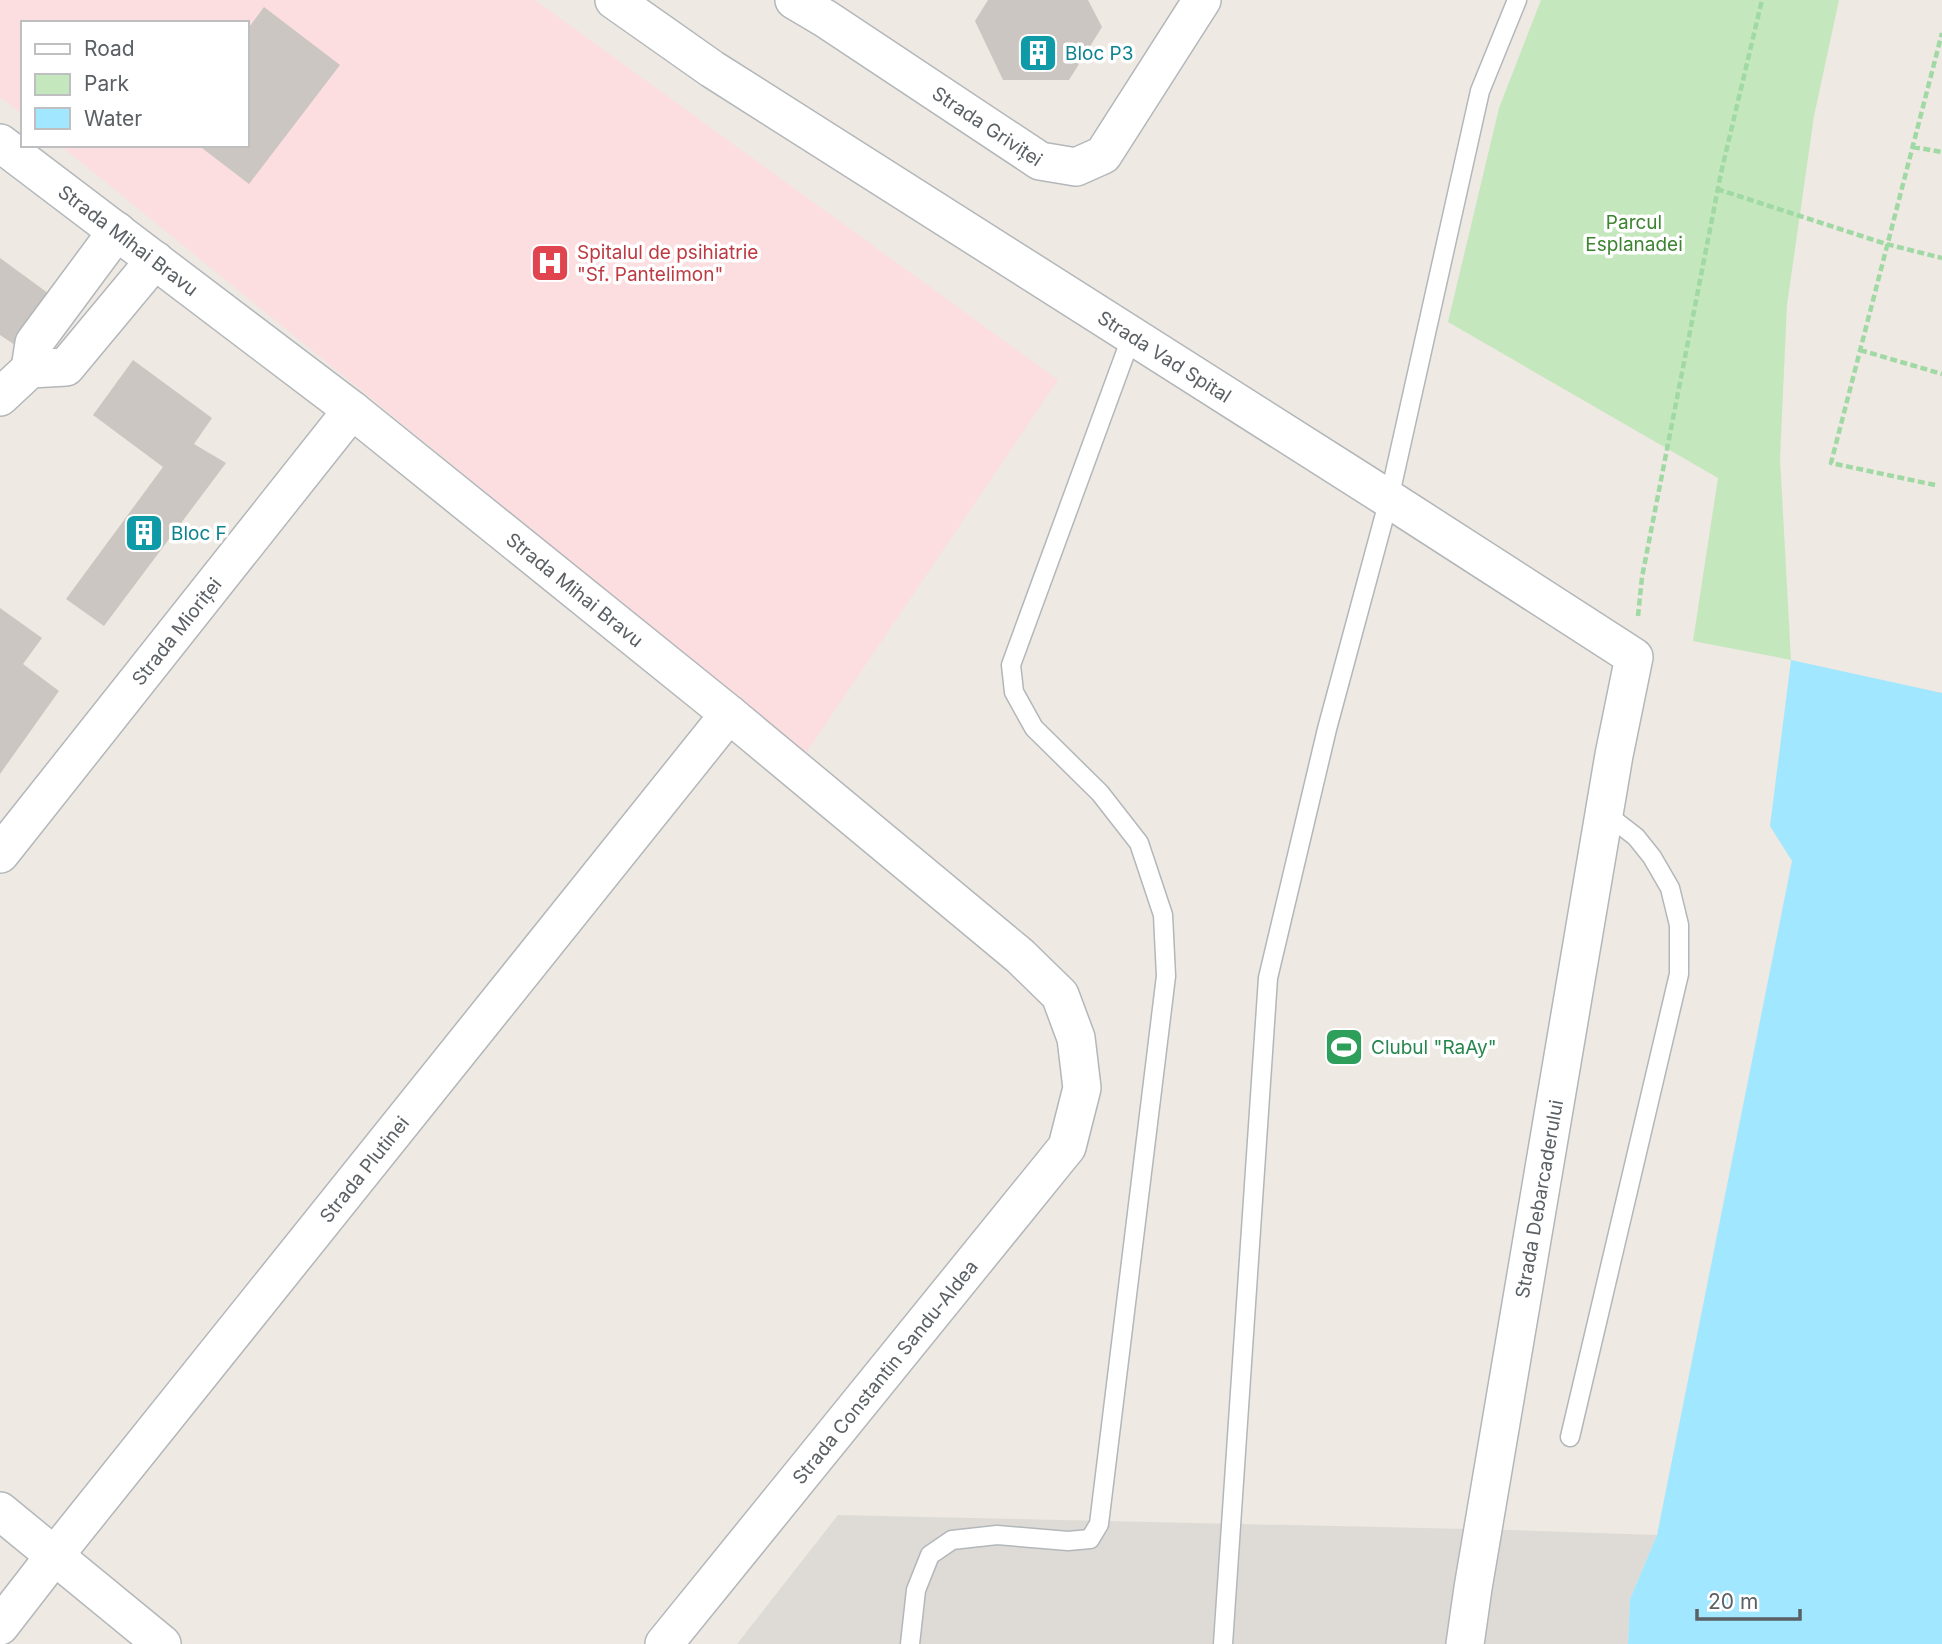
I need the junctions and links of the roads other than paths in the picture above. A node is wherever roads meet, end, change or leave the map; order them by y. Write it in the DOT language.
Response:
graph roads {
  1 [pos="614,0"];
  2 [pos="794,0"];
  3 [pos="1202,0"];
  4 [pos="1517,0"];
  5 [pos="838,10"];
  6 [pos="0,143"];
  7 [pos="117,232"];
  8 [pos="155,261"];
  9 [pos="1132,335"];
  10 [pos="30,369"];
  11 [pos="0,397"];
  12 [pos="352,410"];
  13 [pos="1389,499"];
  14 [pos="729,713"];
  15 [pos="1614,755"];
  16 [pos="1605,813"];
  17 [pos="0,854"];
  18 [pos="1082,1088"];
  19 [pos="1570,1437"];
  20 [pos="0,1511"];
  21 [pos="55,1555"];
  22 [pos="0,1626"];
  23 [pos="163,1644"];
  24 [pos="664,1644"];
  25 [pos="910,1644"];
  26 [pos="1223,1644"];
  27 [pos="1465,1644"];
  1 -- 9 [label="street, Strada Vad Spital"];
  2 -- 5 [label="street, Strada Griviței"];
  3 -- 5 [label="street, Strada Griviței"];
  4 -- 13 [label="lane"];
  6 -- 7 [label="street, Strada Mihai Bravu"];
  7 -- 8 [label="street, Strada Mihai Bravu"];
  7 -- 10 [label="street"];
  8 -- 10 [label="street"];
  8 -- 12 [label="street, Strada Mihai Bravu"];
  9 -- 13 [label="street, Strada Vad Spital"];
  9 -- 25 [label="lane"];
  10 -- 11 [label="street"];
  12 -- 14 [label="street, Strada Mihai Bravu"];
  12 -- 17 [label="street, Strada Mioriței"];
  13 -- 15 [label="street, Strada Vad Spital"];
  13 -- 26 [label="lane"];
  14 -- 18 [label="street, Strada Mihai Bravu"];
  14 -- 21 [label="street, Strada Plutinei"];
  15 -- 16 [label="street, Strada Debarcaderului"];
  16 -- 19 [label="lane"];
  16 -- 27 [label="street, Strada Debarcaderului"];
  18 -- 24 [label="street, Strada Constantin Sandu-Aldea"];
  20 -- 21 [label="street"];
  21 -- 22 [label="street, Strada Plutinei"];
  21 -- 23 [label="street"];
}
